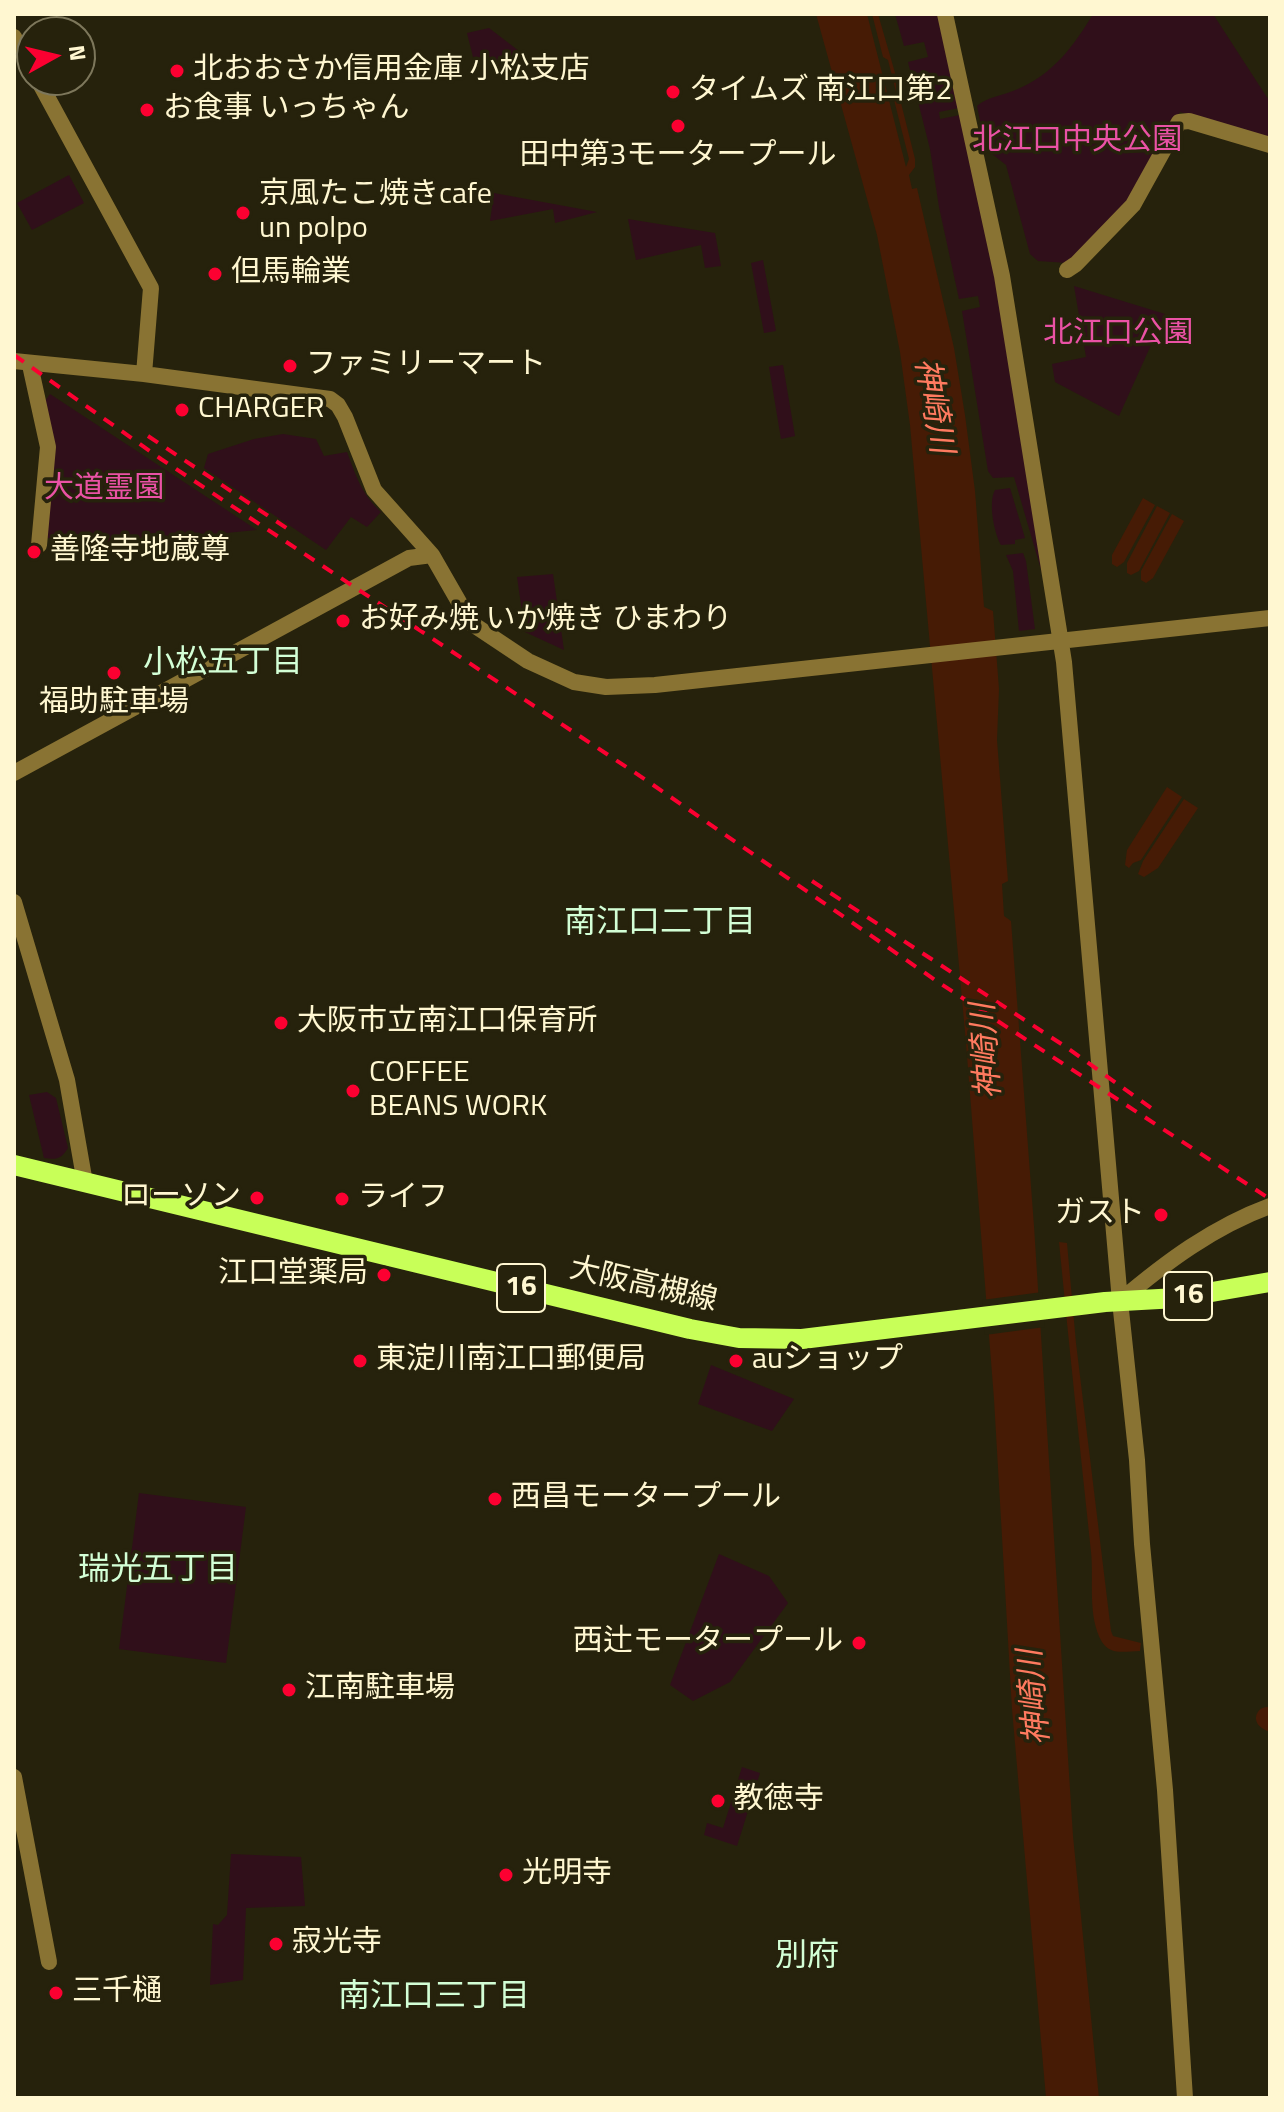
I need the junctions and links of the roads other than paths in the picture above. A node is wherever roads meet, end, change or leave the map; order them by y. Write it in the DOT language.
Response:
graph roads {
  1 [pos="945,14"];
  2 [pos="47,96"];
  3 [pos="1270,145"];
  4 [pos="1067,270"];
  5 [pos="22,363"];
  6 [pos="144,374"];
  7 [pos="39,545"];
  8 [pos="432,555"];
  9 [pos="1270,618"];
  10 [pos="1055,642"];
  11 [pos="14,773"];
  12 [pos="14,902"];
  13 [pos="14,1165"];
  14 [pos="85,1183"];
  15 [pos="1265,1208"];
  16 [pos="1270,1282"];
  17 [pos="1113,1301"];
  18 [pos="14,1777"];
  19 [pos="49,1962"];
  20 [pos="1185,2098"];
  1 -- 10 [label="street"];
  2 -- 6 [label="street"];
  3 -- 4 [label="street"];
  5 -- 6 [label="street"];
  5 -- 7 [label="street"];
  6 -- 8 [label="street"];
  8 -- 10 [label="street"];
  8 -- 11 [label="street"];
  9 -- 10 [label="street"];
  10 -- 17 [label="street"];
  12 -- 14 [label="street"];
  13 -- 14 [label="main road, 大阪高槻線 / 16"];
  14 -- 17 [label="main road, 大阪高槻線 / 16"];
  15 -- 17 [label="street"];
  16 -- 17 [label="main road, 大阪高槻線 / 16"];
  17 -- 20 [label="street"];
  18 -- 19 [label="street"];
}
